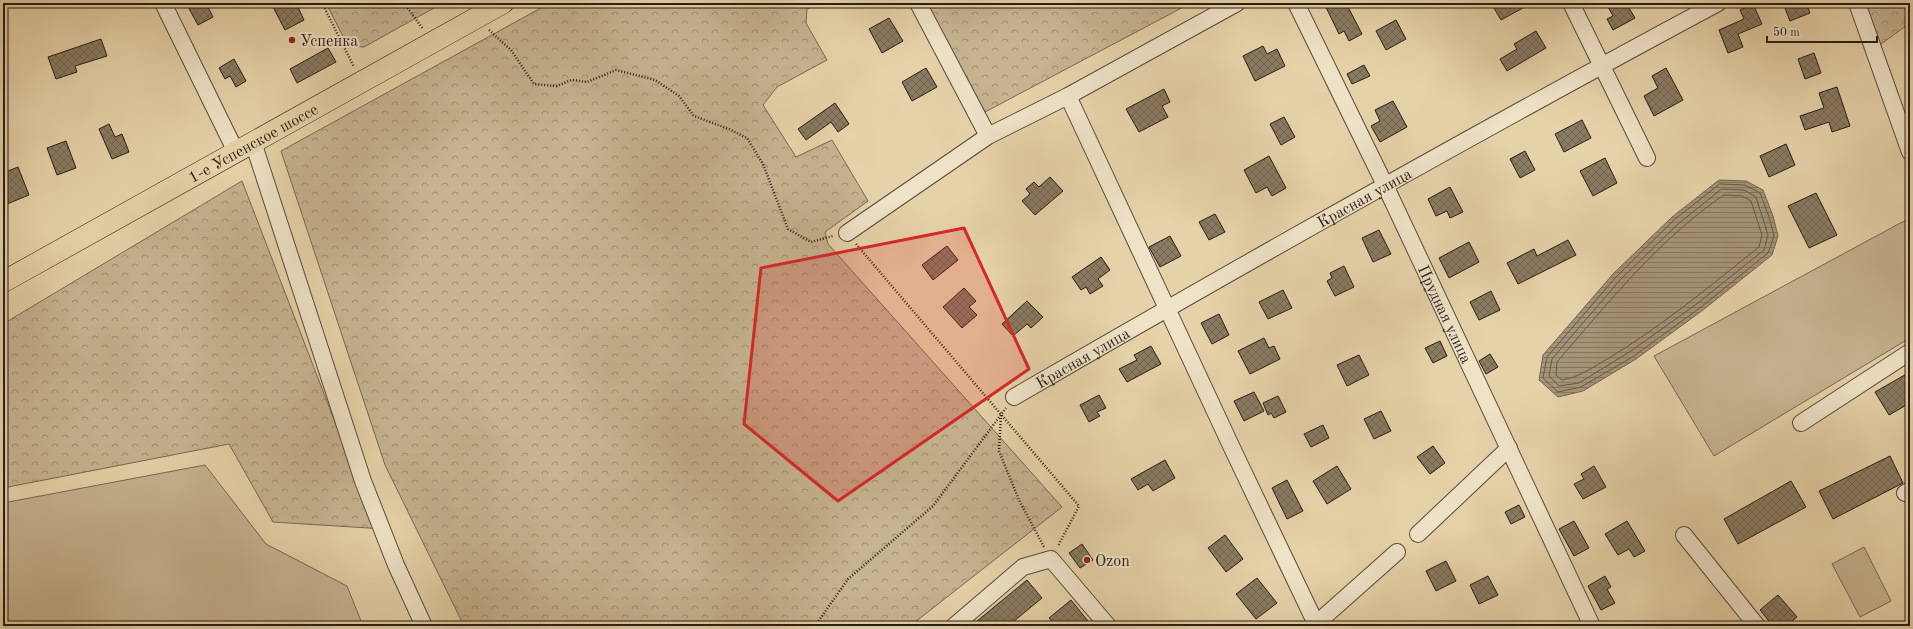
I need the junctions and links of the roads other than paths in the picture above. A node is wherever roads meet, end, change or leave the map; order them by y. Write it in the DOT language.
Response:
graph roads {
  1 [pos="163,3"];
  2 [pos="503,3"];
  3 [pos="918,3"];
  4 [pos="1237,3"];
  5 [pos="1296,3"];
  6 [pos="1571,3"];
  7 [pos="1718,3"];
  8 [pos="1857,3"];
  9 [pos="1602,65"];
  10 [pos="1068,96"];
  11 [pos="988,136"];
  12 [pos="253,142"];
  13 [pos="236,152"];
  14 [pos="1910,152"];
  15 [pos="1647,158"];
  16 [pos="1385,185"];
  17 [pos="847,233"];
  18 [pos="3,282"];
  19 [pos="1166,308"];
  20 [pos="1910,352"];
  21 [pos="1014,397"];
  22 [pos="1801,423"];
  23 [pos="1509,448"];
  24 [pos="1418,534"];
  25 [pos="1684,535"];
  26 [pos="1397,552"];
  27 [pos="1317,625"];
  28 [pos="424,626"];
  29 [pos="954,626"];
  30 [pos="1108,626"];
  31 [pos="1592,626"];
  32 [pos="1757,626"];
  1 -- 13 [label="street"];
  2 -- 12 [label="main road, 1-е Успенское шоссе"];
  3 -- 11 [label="street"];
  4 -- 10 [label="street"];
  5 -- 16 [label="street, Прудная улица"];
  6 -- 9 [label="street"];
  7 -- 9 [label="street, Красная улица"];
  8 -- 14 [label="street"];
  9 -- 15 [label="street"];
  9 -- 16 [label="street, Красная улица"];
  10 -- 11 [label="street"];
  10 -- 19 [label="street"];
  11 -- 17 [label="street"];
  12 -- 13 [label="main road, 1-е Успенское шоссе"];
  12 -- 28 [label="street"];
  13 -- 18 [label="main road, 1-е Успенское шоссе"];
  16 -- 19 [label="street, Красная улица"];
  16 -- 23 [label="street, Прудная улица"];
  19 -- 21 [label="street, Красная улица"];
  19 -- 27 [label="street"];
  20 -- 22 [label="street"];
  23 -- 24 [label="street"];
  23 -- 31 [label="street, Прудная улица"];
  25 -- 32 [label="street"];
  26 -- 27 [label="street"];
  29 -- 30 [label="street"];
}
